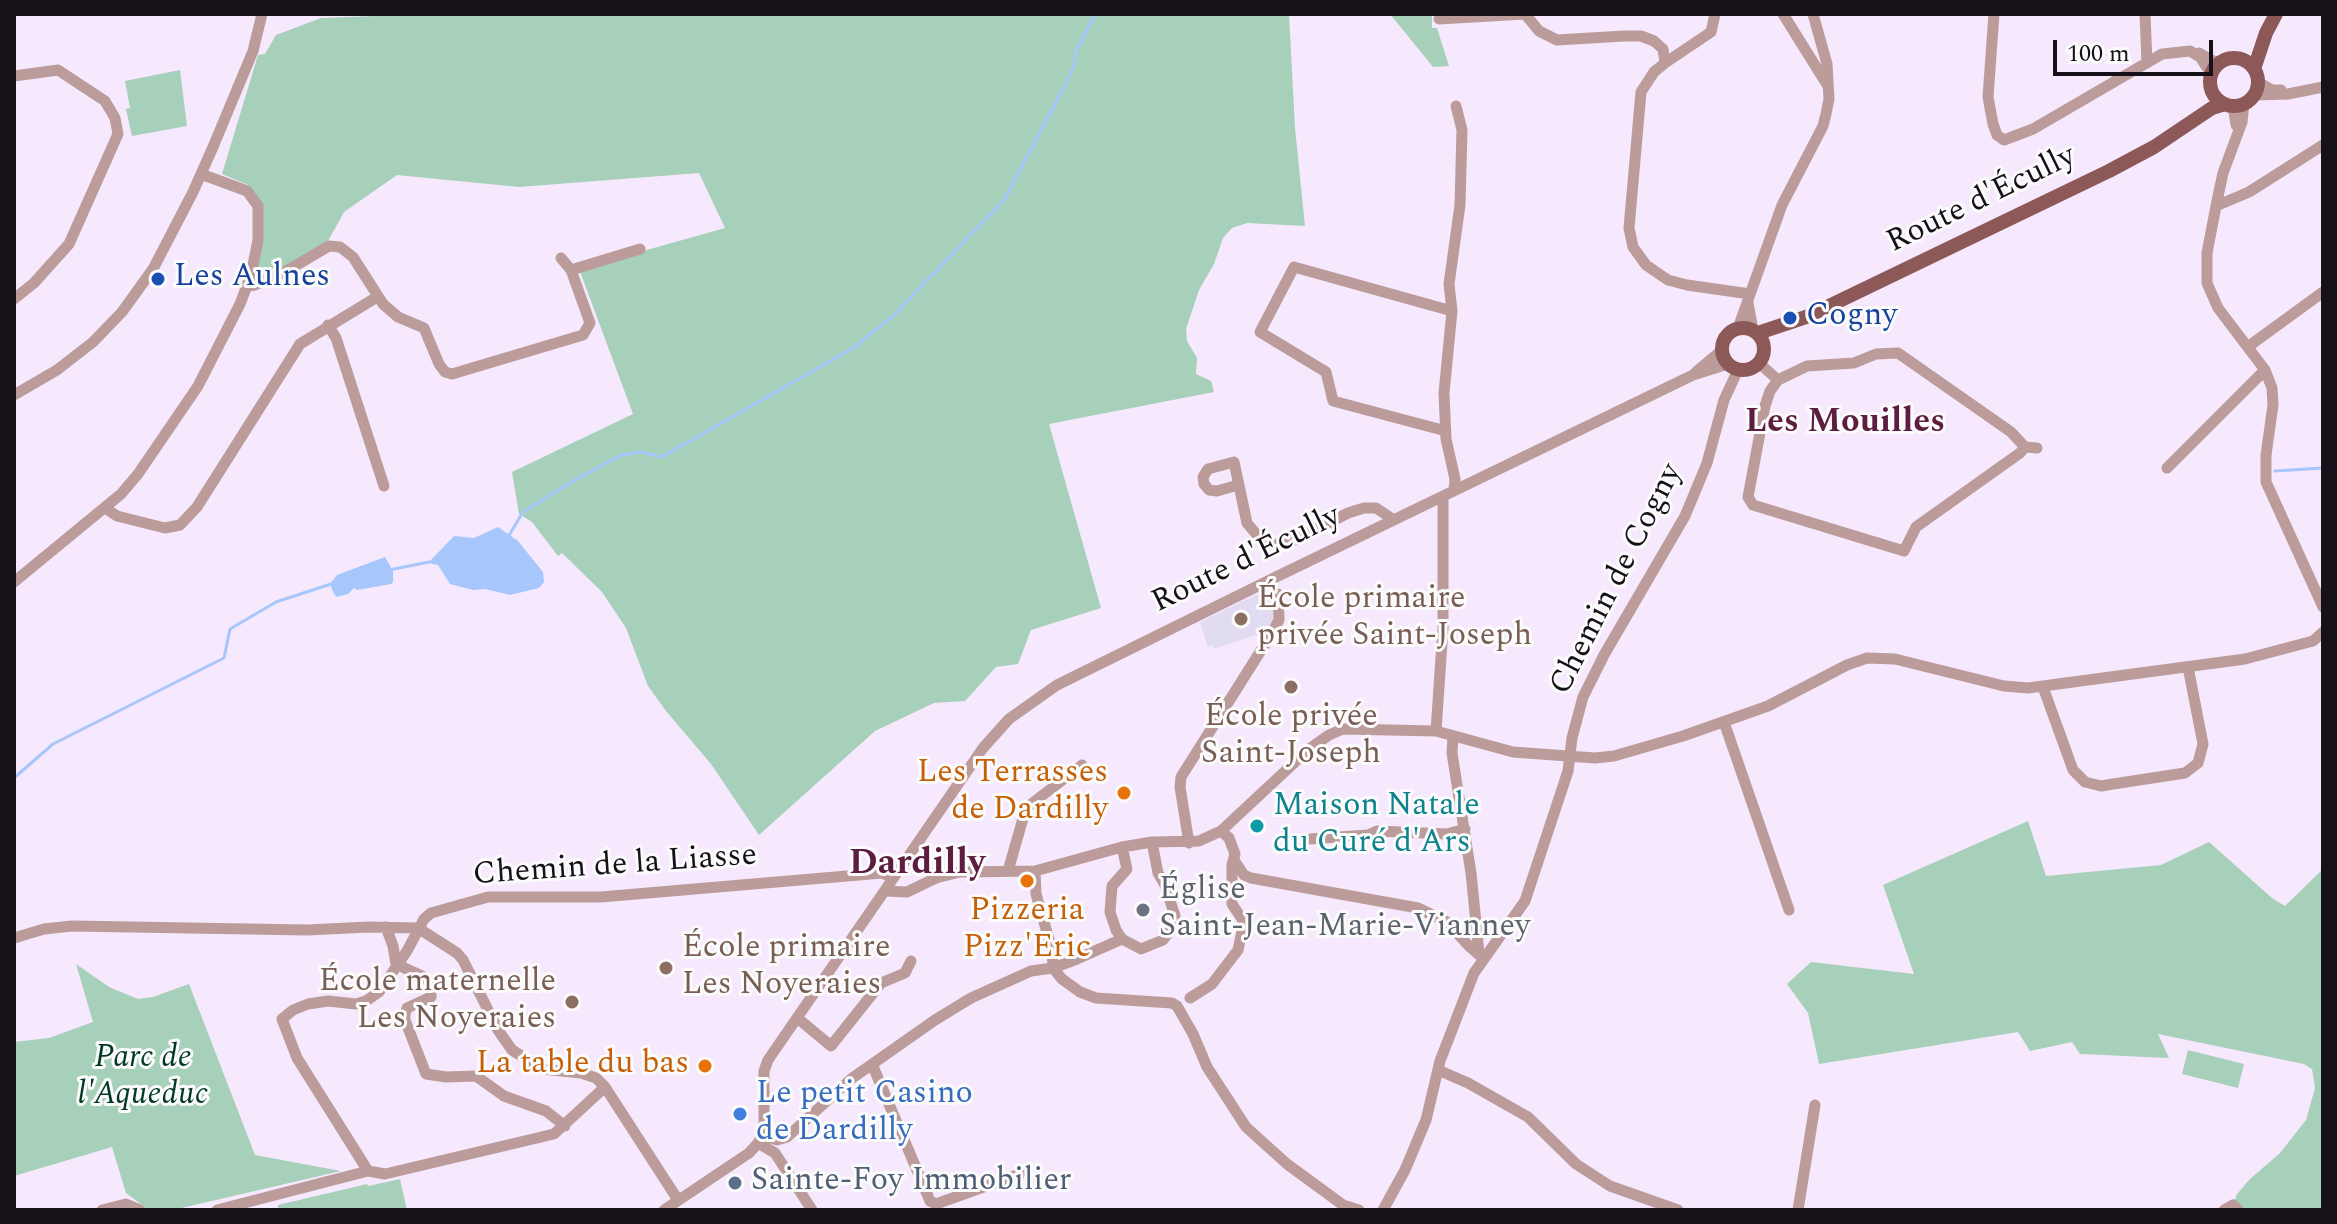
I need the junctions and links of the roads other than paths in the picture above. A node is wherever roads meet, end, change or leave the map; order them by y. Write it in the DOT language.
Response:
graph roads {
  1 [pos="262,14"];
  2 [pos="1715,14"];
  3 [pos="1783,14"];
  4 [pos="1813,14"];
  5 [pos="1994,14"];
  6 [pos="2145,14"];
  7 [pos="2276,14"];
  8 [pos="1439,19"];
  9 [pos="2266,33"];
  10 [pos="2190,51"];
  11 [pos="2229,60"];
  12 [pos="1665,63"];
  13 [pos="2147,63"];
  14 [pos="14,76"];
  15 [pos="2211,80"];
  16 [pos="1828,87"];
  17 [pos="2323,87"];
  18 [pos="2245,93"];
  19 [pos="1456,106"];
  20 [pos="2179,129"];
  21 [pos="2323,145"];
  22 [pos="201,174"];
  23 [pos="2216,206"];
  24 [pos="640,249"];
  25 [pos="561,258"];
  26 [pos="571,270"];
  27 [pos="248,286"];
  28 [pos="2323,292"];
  29 [pos="1749,296"];
  30 [pos="377,297"];
  31 [pos="14,299"];
  32 [pos="1452,311"];
  33 [pos="1806,317"];
  34 [pos="328,325"];
  35 [pos="1749,330"];
  36 [pos="2249,346"];
  37 [pos="1764,348"];
  38 [pos="1729,362"];
  39 [pos="1759,363"];
  40 [pos="2265,370"];
  41 [pos="1778,380"];
  42 [pos="14,395"];
  43 [pos="1446,431"];
  44 [pos="2167,468"];
  45 [pos="1238,485"];
  46 [pos="384,486"];
  47 [pos="1449,493"];
  48 [pos="105,508"];
  49 [pos="1394,520"];
  50 [pos="14,582"];
  51 [pos="1278,594"];
  52 [pos="2323,607"];
  53 [pos="2323,632"];
  54 [pos="2188,667"];
  55 [pos="2043,687"];
  56 [pos="1724,722"];
  57 [pos="1436,731"];
  58 [pos="1453,736"];
  59 [pos="1572,757"];
  60 [pos="1082,765"];
  61 [pos="1465,829"];
  62 [pos="1221,831"];
  63 [pos="1310,839"];
  64 [pos="1152,842"];
  65 [pos="1189,843"];
  66 [pos="1122,847"];
  67 [pos="1234,860"];
  68 [pos="1008,871"];
  69 [pos="1035,871"];
  70 [pos="893,878"];
  71 [pos="885,891"];
  72 [pos="1789,910"];
  73 [pos="386,927"];
  74 [pos="418,928"];
  75 [pos="14,938"];
  76 [pos="1122,939"];
  77 [pos="1482,956"];
  78 [pos="911,961"];
  79 [pos="396,964"];
  80 [pos="1053,968"];
  81 [pos="1190,998"];
  82 [pos="801,1021"];
  83 [pos="872,1064"];
  84 [pos="1438,1070"];
  85 [pos="605,1087"];
  86 [pos="1815,1105"];
  87 [pos="565,1126"];
  88 [pos="760,1139"];
  89 [pos="777,1140"];
  90 [pos="368,1171"];
  91 [pos="1020,1174"];
  92 [pos="802,1196"];
  93 [pos="678,1200"];
  94 [pos="102,1210"];
  95 [pos="140,1210"];
  96 [pos="217,1210"];
  97 [pos="664,1210"];
  98 [pos="812,1210"];
  99 [pos="1359,1210"];
  100 [pos="1383,1210"];
  101 [pos="1678,1210"];
  102 [pos="1798,1210"];
  103 [pos="2224,1210"];
  104 [pos="2238,1210"];
  1 -- 22 [label="street"];
  2 -- 12 [label="street"];
  3 -- 16 [label="street"];
  4 -- 16 [label="street"];
  5 -- 13 [label="street"];
  6 -- 13 [label="street"];
  7 -- 9 [label="main road"];
  8 -- 12 [label="street"];
  9 -- 11 [label="main road"];
  9 -- 18 [label="main road"];
  10 -- 11 [label="street"];
  10 -- 13 [label="street"];
  10 -- 15 [label="street"];
  11 -- 15 [label="main road, Route d'Écully"];
  11 -- 18 [label="main road"];
  12 -- 29 [label="street"];
  14 -- 31 [label="street"];
  15 -- 18 [label="main road"];
  15 -- 20 [label="main road, Route d'Écully"];
  16 -- 29 [label="street"];
  17 -- 18 [label="street"];
  18 -- 20 [label="main road, Route d'Écully"];
  18 -- 23 [label="street"];
  19 -- 32 [label="street"];
  20 -- 33 [label="main road, Route d'Écully"];
  21 -- 23 [label="street"];
  22 -- 27 [label="street"];
  22 -- 42 [label="street"];
  23 -- 36 [label="street"];
  24 -- 26 [label="street"];
  25 -- 26 [label="street"];
  26 -- 30 [label="street"];
  27 -- 30 [label="street"];
  27 -- 48 [label="street"];
  28 -- 36 [label="street"];
  29 -- 35 [label="street"];
  30 -- 34 [label="street"];
  32 -- 43 [label="street"];
  32 -- 43 [label="street"];
  33 -- 35 [label="main road, Route d'Écully"];
  33 -- 37 [label="main road, Route d'Écully"];
  34 -- 46 [label="street"];
  34 -- 48 [label="street"];
  35 -- 37 [label="main road"];
  35 -- 38 [label="main road"];
  36 -- 40 [label="street"];
  37 -- 39 [label="main road"];
  38 -- 39 [label="main road"];
  38 -- 47 [label="street, Route d'Écully"];
  38 -- 59 [label="street, Chemin de Cogny"];
  39 -- 41 [label="street"];
  40 -- 44 [label="street"];
  40 -- 52 [label="street"];
  41 -- 41 [label="street"];
  43 -- 47 [label="street"];
  45 -- 49 [label="street"];
  47 -- 49 [label="street, Route d'Écully"];
  47 -- 57 [label="street"];
  48 -- 50 [label="street"];
  49 -- 70 [label="street, Route d'Écully"];
  51 -- 65 [label="street"];
  53 -- 54 [label="street"];
  54 -- 55 [label="street"];
  54 -- 55 [label="street"];
  55 -- 56 [label="street"];
  56 -- 59 [label="street"];
  56 -- 72 [label="street"];
  57 -- 58 [label="street"];
  57 -- 62 [label="street"];
  58 -- 59 [label="street"];
  58 -- 61 [label="street"];
  59 -- 77 [label="street, Chemin de Cogny"];
  60 -- 68 [label="street"];
  61 -- 63 [label="street"];
  61 -- 77 [label="street"];
  62 -- 65 [label="street"];
  62 -- 67 [label="street"];
  64 -- 65 [label="street"];
  64 -- 66 [label="street"];
  64 -- 76 [label="street"];
  66 -- 69 [label="street"];
  66 -- 76 [label="street"];
  67 -- 77 [label="street"];
  67 -- 81 [label="street"];
  68 -- 69 [label="street"];
  68 -- 71 [label="street"];
  69 -- 80 [label="street"];
  70 -- 71 [label="street"];
  70 -- 74 [label="street, Chemin de la Liasse"];
  71 -- 88 [label="street"];
  73 -- 74 [label="street"];
  73 -- 75 [label="street"];
  73 -- 79 [label="street"];
  74 -- 79 [label="street"];
  74 -- 85 [label="street"];
  76 -- 80 [label="street"];
  77 -- 84 [label="street, Chemin de Cogny"];
  78 -- 82 [label="street"];
  79 -- 87 [label="street"];
  79 -- 90 [label="street"];
  80 -- 83 [label="street"];
  80 -- 99 [label="street"];
  83 -- 89 [label="street"];
  83 -- 91 [label="street"];
  84 -- 100 [label="street, Chemin de Cogny"];
  84 -- 101 [label="street"];
  85 -- 87 [label="street"];
  85 -- 93 [label="street"];
  86 -- 102 [label="street"];
  87 -- 90 [label="street"];
  88 -- 89 [label="street"];
  88 -- 92 [label="street"];
  88 -- 93 [label="street"];
  89 -- 92 [label="street"];
  90 -- 96 [label="street"];
  92 -- 98 [label="street"];
  93 -- 97 [label="street"];
  94 -- 95 [label="street"];
  103 -- 104 [label="street"];
}
